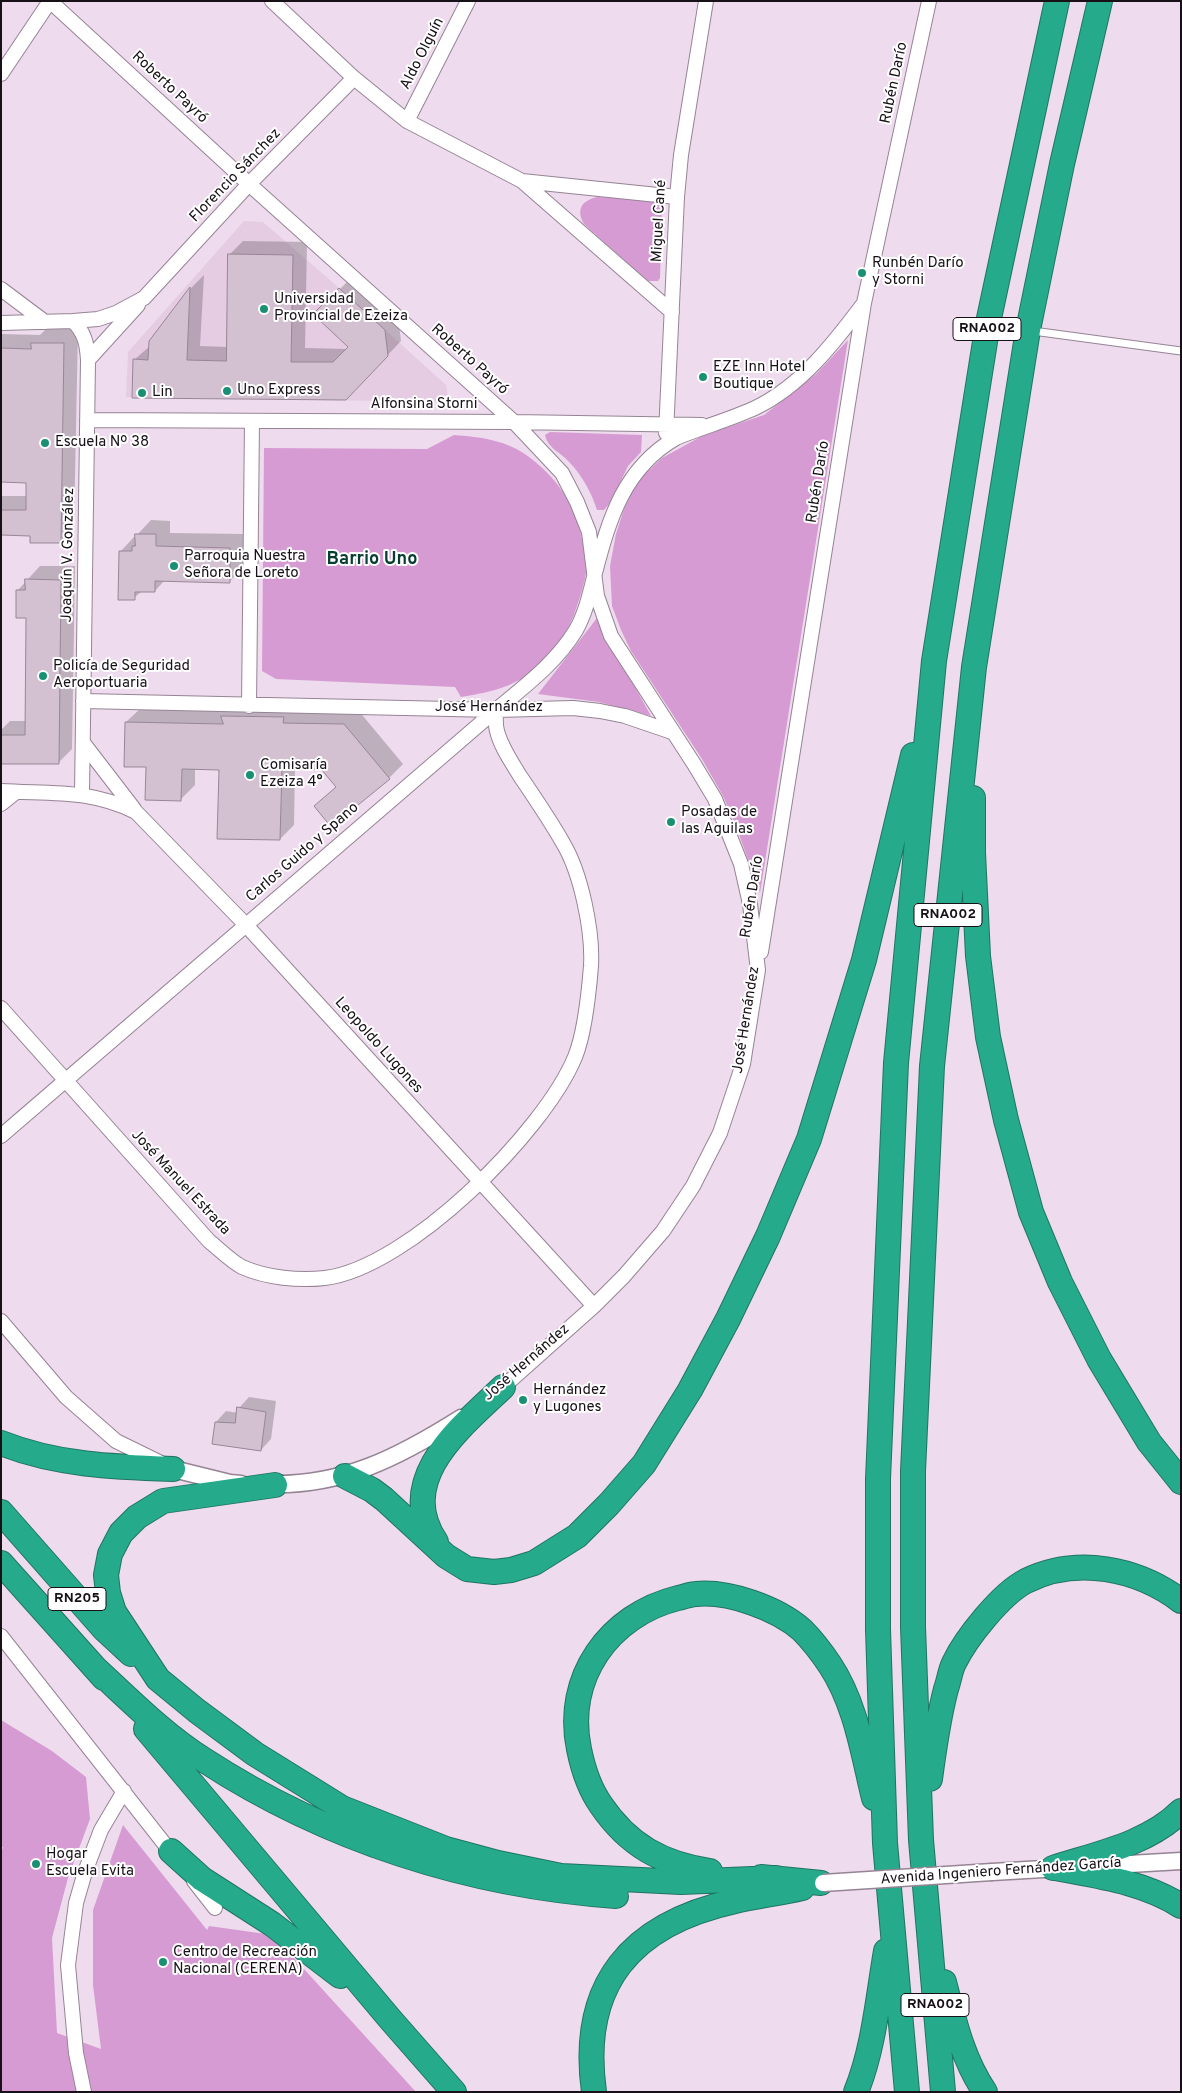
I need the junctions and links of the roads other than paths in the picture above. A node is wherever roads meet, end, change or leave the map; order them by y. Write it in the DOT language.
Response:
graph roads {
  1 [pos="50,1"];
  2 [pos="468,1"];
  3 [pos="706,1"];
  4 [pos="929,1"];
  5 [pos="1057,1"];
  6 [pos="1100,1"];
  7 [pos="274,2"];
  8 [pos="1,74"];
  9 [pos="354,78"];
  10 [pos="408,121"];
  11 [pos="522,181"];
  12 [pos="249,184"];
  13 [pos="677,197"];
  14 [pos="1,289"];
  15 [pos="144,298"];
  16 [pos="864,303"];
  17 [pos="672,312"];
  18 [pos="45,322"];
  19 [pos="74,322"];
  20 [pos="1,323"];
  21 [pos="1028,330"];
  22 [pos="1181,351"];
  23 [pos="88,360"];
  24 [pos="87,420"];
  25 [pos="252,422"];
  26 [pos="514,422"];
  27 [pos="667,424"];
  28 [pos="710,425"];
  29 [pos="665,444"];
  30 [pos="595,573"];
  31 [pos="934,661"];
  32 [pos="974,667"];
  33 [pos="83,701"];
  34 [pos="249,706"];
  35 [pos="496,710"];
  36 [pos="672,732"];
  37 [pos="84,744"];
  38 [pos="1,791"];
  39 [pos="16,792"];
  40 [pos="82,794"];
  41 [pos="1,804"];
  42 [pos="136,812"];
  43 [pos="246,924"];
  44 [pos="758,970"];
  45 [pos="1,1008"];
  46 [pos="65,1081"];
  47 [pos="1,1136"];
  48 [pos="480,1182"];
  49 [pos="594,1306"];
  50 [pos="1,1321"];
  51 [pos="503,1387"];
  52 [pos="1,1444"];
  53 [pos="173,1469"];
  54 [pos="346,1476"];
  55 [pos="1181,1482"];
  56 [pos="275,1485"];
  57 [pos="1,1512"];
  58 [pos="446,1556"];
  59 [pos="1,1563"];
  60 [pos="1181,1601"];
  61 [pos="1,1636"];
  62 [pos="94,1667"];
  63 [pos="158,1679"];
  64 [pos="124,1792"];
  65 [pos="1181,1811"];
  66 [pos="921,1840"];
  67 [pos="885,1843"];
  68 [pos="171,1851"];
  69 [pos="1181,1861"];
  70 [pos="1053,1868"];
  71 [pos="822,1883"];
  72 [pos="777,1886"];
  73 [pos="1181,1906"];
  74 [pos="215,1908"];
  75 [pos="927,1917"];
  76 [pos="891,1920"];
  77 [pos="390,2019"];
  78 [pos="84,2092"];
  79 [pos="454,2092"];
  80 [pos="594,2092"];
  81 [pos="856,2092"];
  82 [pos="907,2092"];
  83 [pos="943,2092"];
  84 [pos="985,2092"];
  1 -- 8 [label="street"];
  1 -- 12 [label="street, Roberto Payró"];
  2 -- 10 [label="street, Aldo Olguín"];
  3 -- 13 [label="street, Miguel Cané"];
  4 -- 16 [label="street, Rubén Darío"];
  5 -- 31 [label="highway, RNA002"];
  6 -- 21 [label="highway, RNA002"];
  7 -- 9 [label="street"];
  9 -- 10 [label="street"];
  9 -- 12 [label="street, Florencio Sánchez"];
  10 -- 11 [label="street"];
  11 -- 13 [label="street"];
  11 -- 17 [label="street"];
  12 -- 15 [label="street, Florencio Sánchez"];
  12 -- 26 [label="street, Roberto Payró"];
  13 -- 17 [label="street, Miguel Cané"];
  14 -- 18 [label="street"];
  15 -- 19 [label="street, Florencio Sánchez"];
  15 -- 23 [label="street, Florencio Sánchez"];
  16 -- 28 [label="street, Alfonsina Storni"];
  16 -- 44 [label="street, Rubén Darío"];
  17 -- 27 [label="street, Miguel Cané"];
  18 -- 19 [label="street, Florencio Sánchez"];
  18 -- 20 [label="street, Florencio Sánchez"];
  19 -- 23 [label="street, Joaquín V. González"];
  21 -- 22 [label="lane"];
  21 -- 32 [label="highway, RNA002"];
  23 -- 24 [label="street, Joaquín V. González"];
  24 -- 25 [label="street, Alfonsina Storni"];
  24 -- 33 [label="street, Joaquín V. González"];
  25 -- 26 [label="street, Alfonsina Storni"];
  25 -- 34 [label="street"];
  26 -- 27 [label="street, Alfonsina Storni"];
  26 -- 30 [label="street, Roberto Payró"];
  27 -- 28 [label="street, Alfonsina Storni"];
  27 -- 29 [label="street, Miguel Cané"];
  28 -- 29 [label="street, Carlos Guido y Spano"];
  29 -- 30 [label="street, Carlos Guido y Spano"];
  30 -- 35 [label="street, Carlos Guido y Spano"];
  30 -- 36 [label="street, Roberto Payró"];
  31 -- 58 [label="highway"];
  31 -- 67 [label="highway, RNA002"];
  32 -- 55 [label="highway"];
  32 -- 66 [label="highway, RNA002"];
  33 -- 34 [label="street, José Hernández"];
  33 -- 37 [label="street, Joaquín V. González"];
  34 -- 35 [label="street, José Hernández"];
  35 -- 36 [label="street, José Hernández"];
  35 -- 43 [label="street, Carlos Guido y Spano"];
  35 -- 48 [label="street, José Manuel Estrada"];
  36 -- 44 [label="street, José Hernández"];
  37 -- 40 [label="street, Joaquín V. González"];
  37 -- 42 [label="street, Leopoldo Lugones"];
  38 -- 39 [label="street, Leopoldo Lugones"];
  39 -- 40 [label="street, Leopoldo Lugones"];
  39 -- 41 [label="street"];
  40 -- 42 [label="street, Leopoldo Lugones"];
  42 -- 43 [label="street, Leopoldo Lugones"];
  43 -- 46 [label="street, Carlos Guido y Spano"];
  43 -- 48 [label="street, Leopoldo Lugones"];
  44 -- 49 [label="street, José Hernández"];
  45 -- 46 [label="street, José Manuel Estrada"];
  46 -- 47 [label="street, Carlos Guido y Spano"];
  46 -- 48 [label="street, José Manuel Estrada"];
  48 -- 49 [label="street, Leopoldo Lugones"];
  49 -- 51 [label="street, José Hernández"];
  50 -- 53 [label="street"];
  51 -- 54 [label="street, José Hernández"];
  51 -- 58 [label="highway"];
  52 -- 53 [label="highway"];
  53 -- 56 [label="street, José Hernández"];
  54 -- 56 [label="street, José Hernández"];
  54 -- 58 [label="highway"];
  56 -- 63 [label="highway"];
  57 -- 63 [label="highway, RN205"];
  59 -- 62 [label="highway, RN205"];
  60 -- 66 [label="highway"];
  61 -- 64 [label="street"];
  62 -- 72 [label="highway"];
  62 -- 77 [label="highway"];
  63 -- 72 [label="highway"];
  64 -- 68 [label="street"];
  64 -- 78 [label="street"];
  65 -- 70 [label="highway"];
  66 -- 75 [label="highway, RNA002"];
  67 -- 72 [label="highway"];
  67 -- 76 [label="highway, RNA002"];
  68 -- 74 [label="street"];
  68 -- 77 [label="highway"];
  69 -- 70 [label="street, Avenida Ingeniero Fernández García"];
  70 -- 71 [label="street, Avenida Ingeniero Fernández García, bridge"];
  70 -- 73 [label="highway"];
  71 -- 72 [label="highway"];
  72 -- 80 [label="highway"];
  75 -- 83 [label="highway, RNA002"];
  75 -- 84 [label="highway"];
  76 -- 81 [label="highway"];
  76 -- 82 [label="highway, RNA002"];
  77 -- 79 [label="highway"];
}
